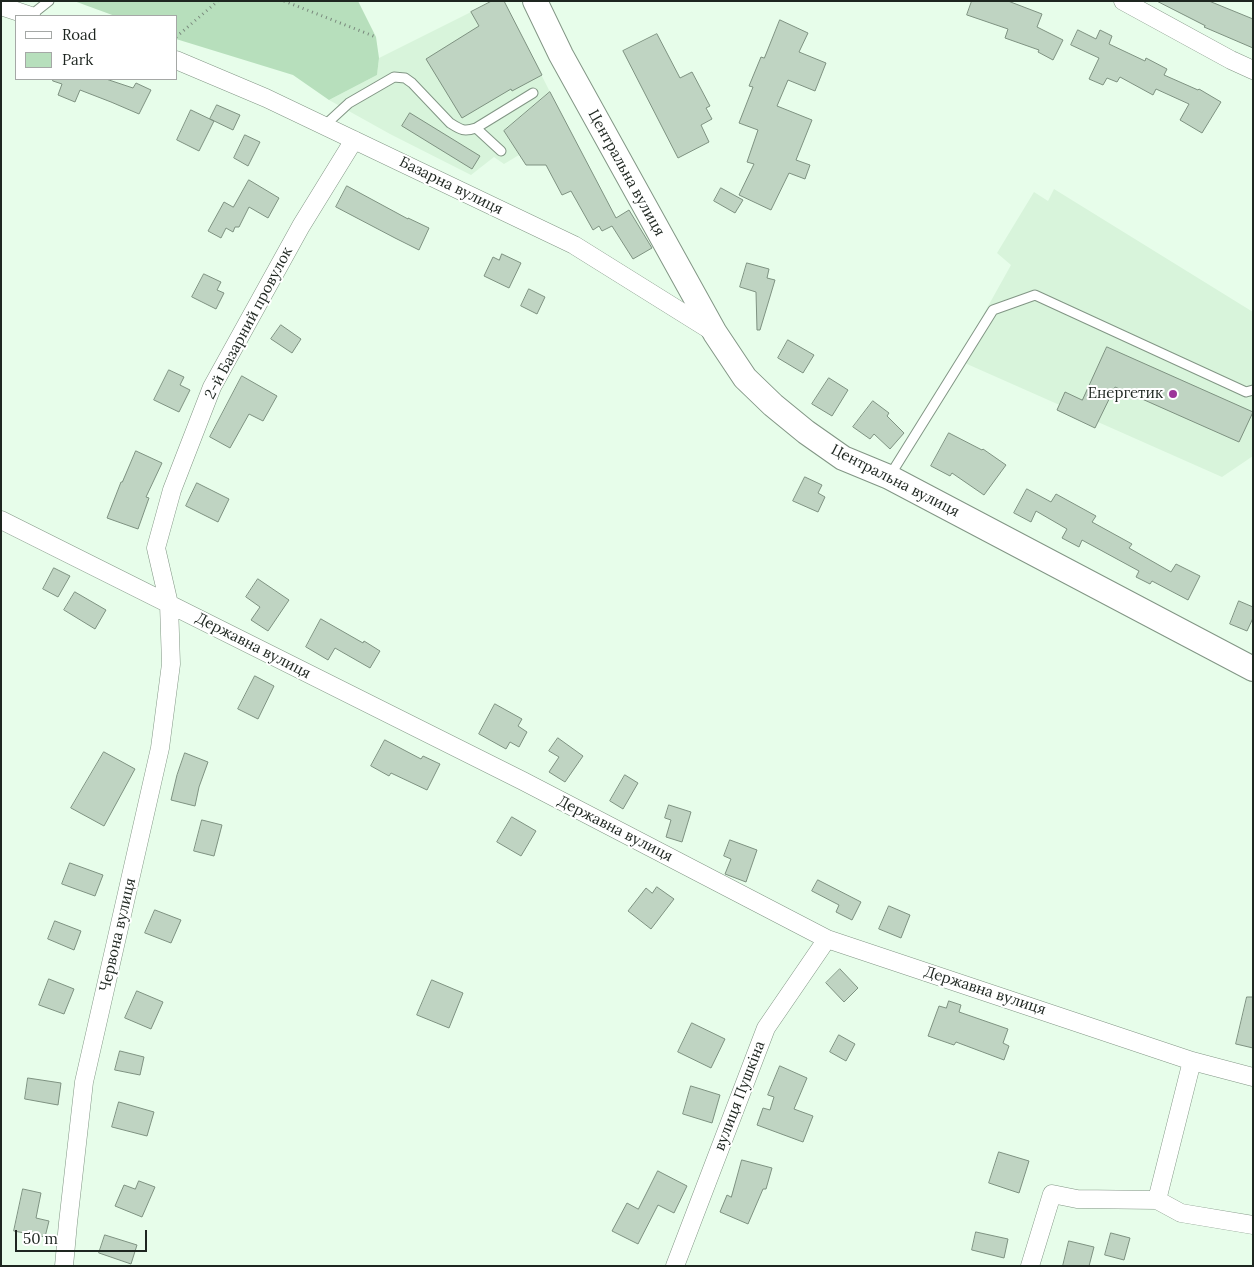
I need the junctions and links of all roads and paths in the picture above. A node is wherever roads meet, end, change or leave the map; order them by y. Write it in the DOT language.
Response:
graph roads {
  1 [pos="49,1"];
  2 [pos="218,1"];
  3 [pos="284,1"];
  4 [pos="535,1"];
  5 [pos="1124,1"];
  6 [pos="1,6"];
  7 [pos="27,15"];
  8 [pos="31,15"];
  9 [pos="178,35"];
  10 [pos="376,37"];
  11 [pos="178,61"];
  12 [pos="1253,70"];
  13 [pos="533,93"];
  14 [pos="324,126"];
  15 [pos="476,128"];
  16 [pos="354,140"];
  17 [pos="501,151"];
  18 [pos="715,333"];
  19 [pos="1253,390"];
  20 [pos="889,477"];
  21 [pos="2,521"];
  22 [pos="169,604"];
  23 [pos="1253,669"];
  24 [pos="827,939"];
  25 [pos="1192,1061"];
  26 [pos="1253,1077"];
  27 [pos="1156,1200"];
  28 [pos="1253,1225"];
  29 [pos="64,1266"];
  30 [pos="675,1266"];
  31 [pos="1030,1266"];
  1 -- 8 [label="lane"];
  2 -- 9 [label="path"];
  3 -- 10 [label="path"];
  4 -- 18 [label="main road, Центральна вулиця"];
  5 -- 12 [label="street"];
  6 -- 7 [label="street"];
  11 -- 14 [label="street, Базарна вулиця"];
  13 -- 15 [label="lane"];
  14 -- 15 [label="lane"];
  14 -- 16 [label="street, Базарна вулиця"];
  15 -- 17 [label="lane"];
  16 -- 18 [label="street, Базарна вулиця"];
  16 -- 22 [label="street, 2-й Базарний провулок"];
  18 -- 20 [label="main road, Центральна вулиця"];
  19 -- 20 [label="lane"];
  20 -- 23 [label="main road, Центральна вулиця"];
  21 -- 22 [label="street, Державна вулиця"];
  22 -- 24 [label="street, Державна вулиця"];
  22 -- 29 [label="street, Червона вулиця"];
  24 -- 25 [label="street, Державна вулиця"];
  24 -- 30 [label="street, вулиця Пушкіна"];
  25 -- 26 [label="street, Державна вулиця"];
  25 -- 27 [label="street"];
  27 -- 28 [label="street"];
  27 -- 31 [label="street"];
}
